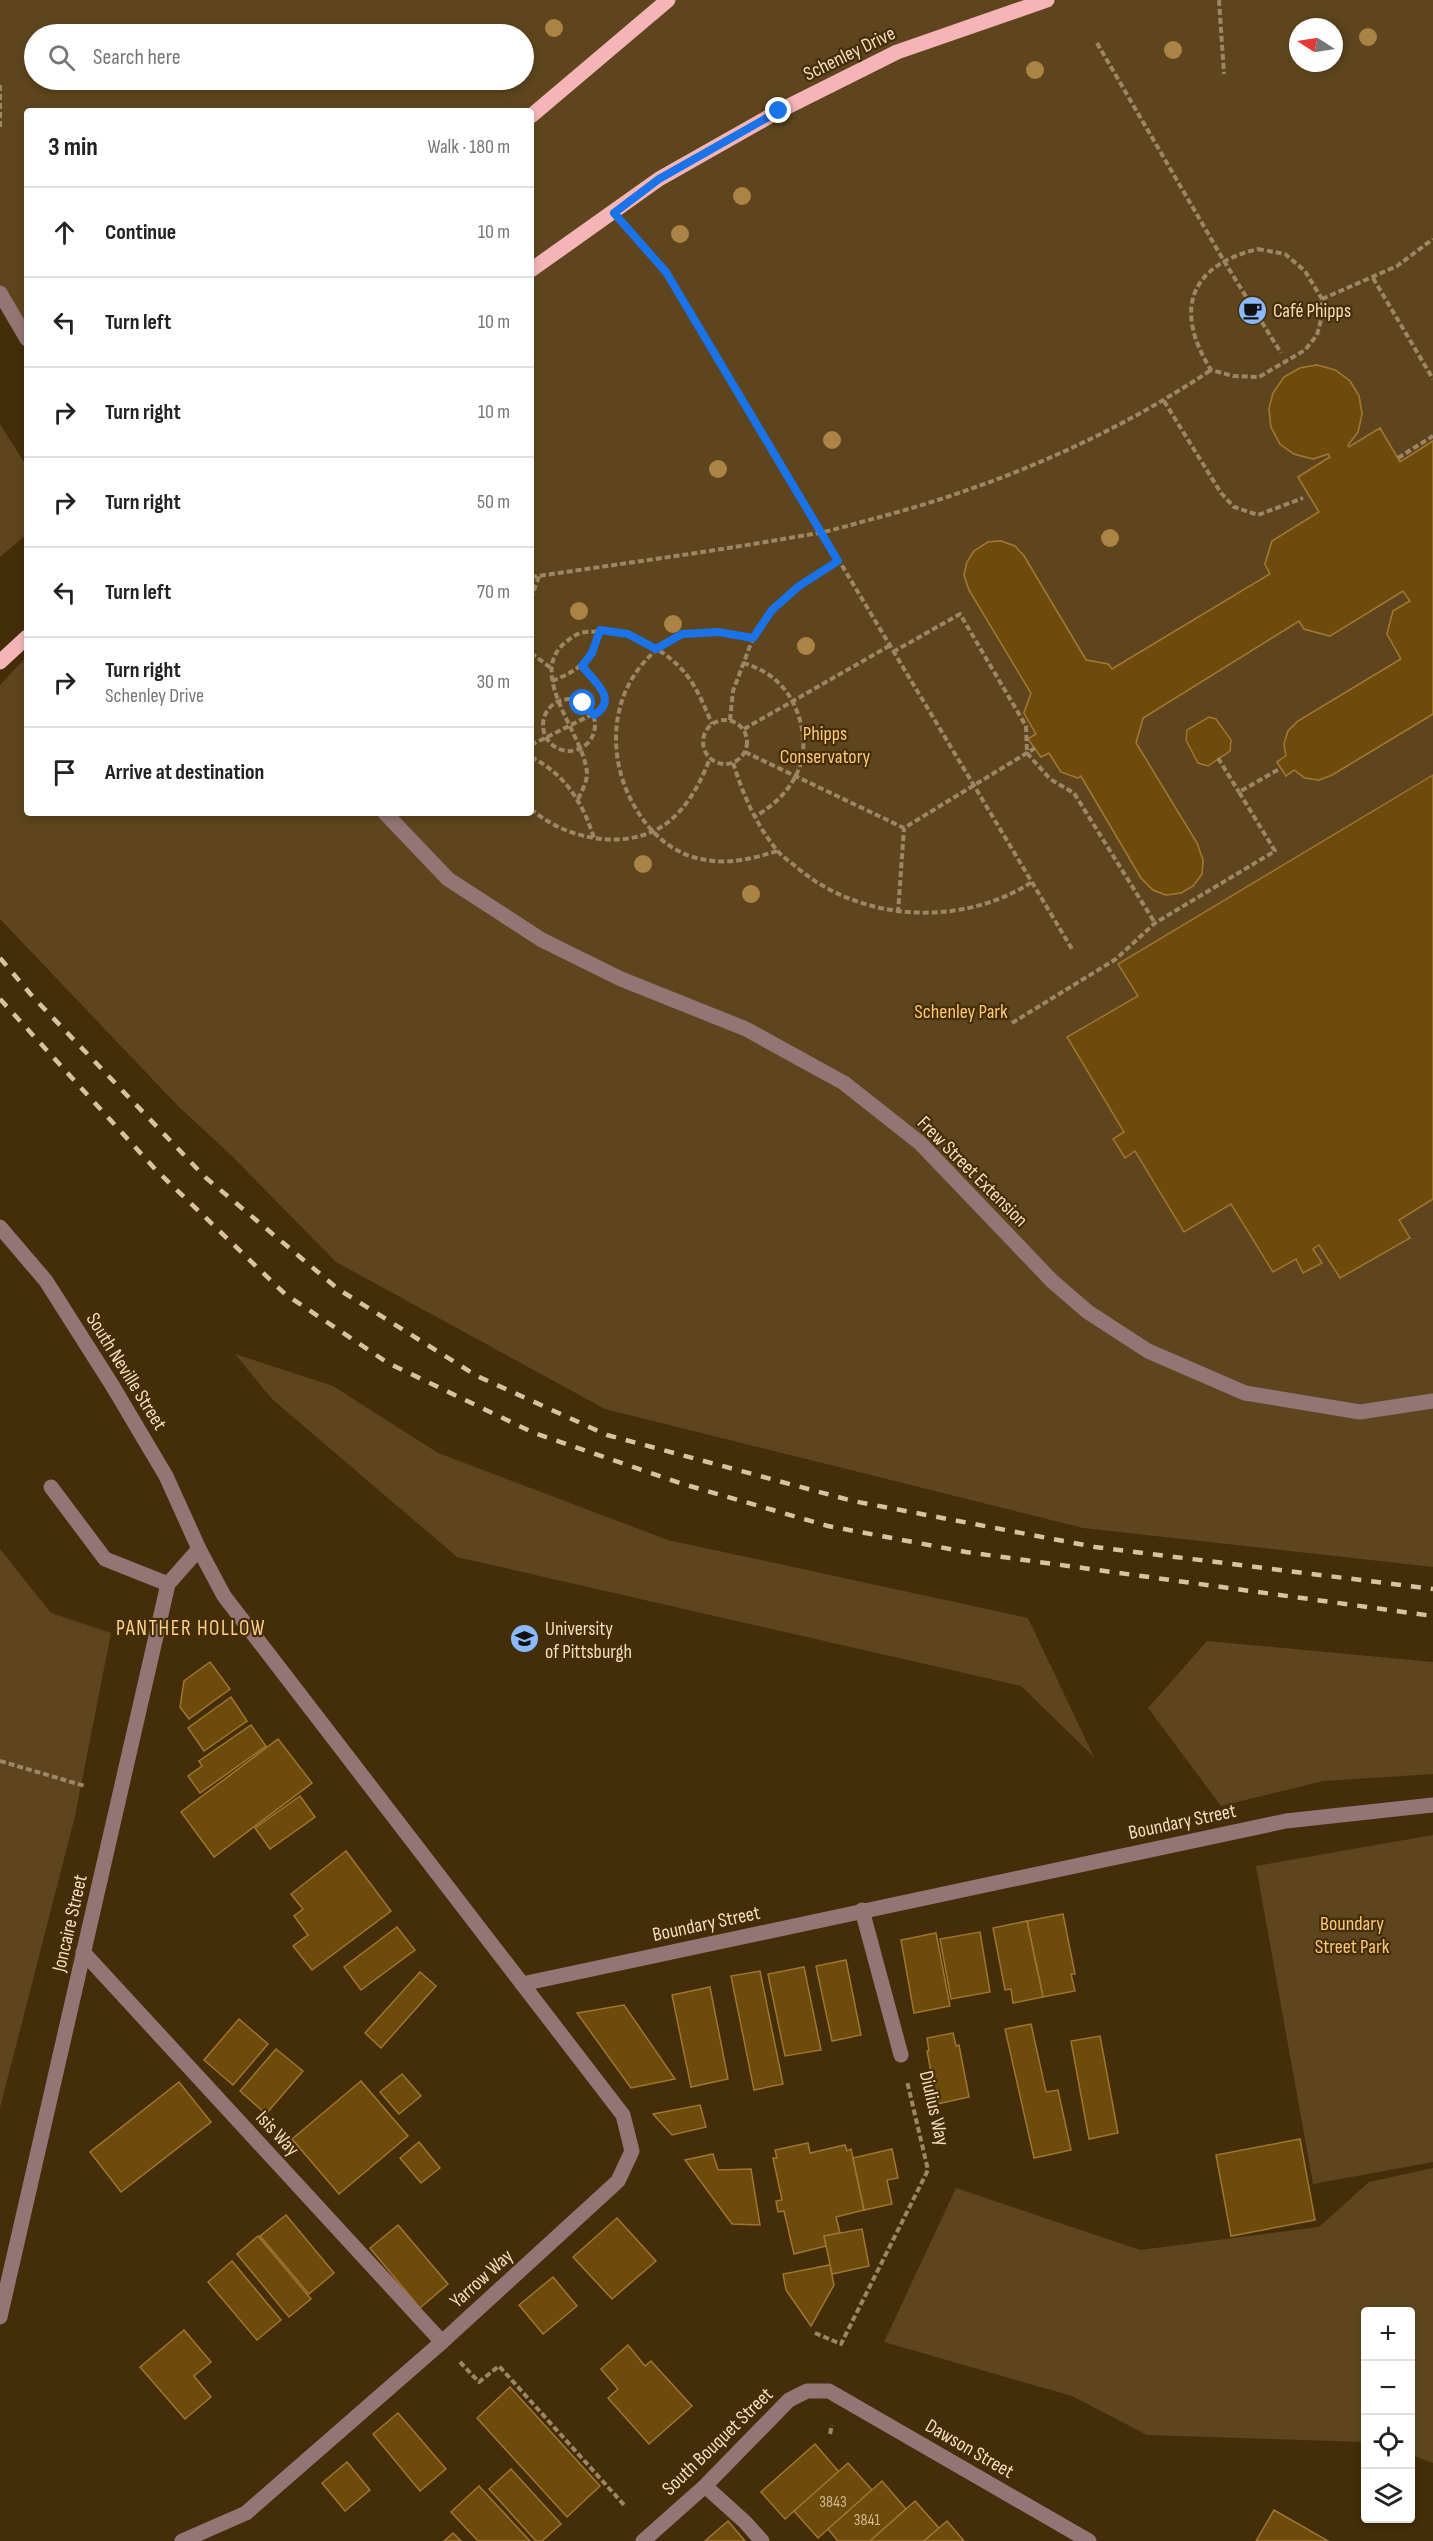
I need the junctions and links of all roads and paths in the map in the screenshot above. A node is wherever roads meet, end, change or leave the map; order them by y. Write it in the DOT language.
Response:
graph roads {
  1 [pos="668,0"];
  2 [pos="1047,0"];
  3 [pos="1219,0"];
  4 [pos="1096,43"];
  5 [pos="1224,74"];
  6 [pos="0,84"];
  7 [pos="534,113"];
  8 [pos="0,129"];
  9 [pos="614,213"];
  10 [pos="1433,239"];
  11 [pos="1224,261"];
  12 [pos="534,268"];
  13 [pos="1373,278"];
  14 [pos="0,293"];
  15 [pos="1322,299"];
  16 [pos="24,334"];
  17 [pos="1281,353"];
  18 [pos="1211,370"];
  19 [pos="1433,380"];
  20 [pos="1164,402"];
  21 [pos="1433,436"];
  22 [pos="1398,458"];
  23 [pos="1303,498"];
  24 [pos="820,532"];
  25 [pos="838,561"];
  26 [pos="538,576"];
  27 [pos="534,577"];
  28 [pos="534,589"];
  29 [pos="600,630"];
  30 [pos="753,638"];
  31 [pos="24,640"];
  32 [pos="889,646"];
  33 [pos="656,649"];
  34 [pos="893,652"];
  35 [pos="534,655"];
  36 [pos="0,662"];
  37 [pos="743,663"];
  38 [pos="582,666"];
  39 [pos="552,668"];
  40 [pos="552,681"];
  41 [pos="559,701"];
  42 [pos="793,702"];
  43 [pos="594,715"];
  44 [pos="730,720"];
  45 [pos="712,724"];
  46 [pos="570,725"];
  47 [pos="744,729"];
  48 [pos="546,736"];
  49 [pos="534,743"];
  50 [pos="1035,748"];
  51 [pos="579,749"];
  52 [pos="745,752"];
  53 [pos="1027,753"];
  54 [pos="710,758"];
  55 [pos="1218,758"];
  56 [pos="534,759"];
  57 [pos="733,763"];
  58 [pos="1281,768"];
  59 [pos="796,776"];
  60 [pos="974,787"];
  61 [pos="1239,792"];
  62 [pos="578,798"];
  63 [pos="534,811"];
  64 [pos="387,816"];
  65 [pos="754,817"];
  66 [pos="904,828"];
  67 [pos="652,832"];
  68 [pos="594,839"];
  69 [pos="777,850"];
  70 [pos="1032,882"];
  71 [pos="898,913"];
  72 [pos="1155,923"];
  73 [pos="1072,949"];
  74 [pos="1012,1023"];
  75 [pos="0,1227"];
  76 [pos="1433,1401"];
  77 [pos="51,1487"];
  78 [pos="199,1549"];
  79 [pos="168,1584"];
  80 [pos="0,1761"];
  81 [pos="85,1786"];
  82 [pos="1433,1805"];
  83 [pos="862,1910"];
  84 [pos="83,1952"];
  85 [pos="522,1984"];
  86 [pos="902,2055"];
  87 [pos="0,2317"];
  88 [pos="815,2333"];
  89 [pos="442,2342"];
  90 [pos="829,2391"];
  91 [pos="831,2425"];
  92 [pos="830,2434"];
  93 [pos="705,2486"];
  94 [pos="625,2506"];
  95 [pos="182,2541"];
  96 [pos="643,2541"];
  97 [pos="762,2541"];
  98 [pos="1089,2541"];
  1 -- 7 [label="main road"];
  2 -- 9 [label="main road, Schenley Drive"];
  3 -- 5 [label="path"];
  4 -- 11 [label="path"];
  6 -- 8 [label="path"];
  9 -- 12 [label="main road, Schenley Drive"];
  9 -- 24 [label="path"];
  10 -- 13 [label="path"];
  11 -- 15 [label="path"];
  11 -- 17 [label="path"];
  11 -- 18 [label="path"];
  13 -- 15 [label="path"];
  13 -- 19 [label="path"];
  14 -- 16 [label="street"];
  15 -- 18 [label="path"];
  18 -- 20 [label="path"];
  20 -- 23 [label="path"];
  20 -- 24 [label="path"];
  21 -- 22 [label="path"];
  24 -- 25 [label="path"];
  24 -- 26 [label="path"];
  25 -- 30 [label="path"];
  25 -- 32 [label="path"];
  26 -- 27 [label="path"];
  26 -- 28 [label="path"];
  29 -- 33 [label="path"];
  29 -- 38 [label="path"];
  29 -- 39 [label="path"];
  30 -- 33 [label="path"];
  30 -- 37 [label="path"];
  31 -- 36 [label="main road"];
  32 -- 34 [label="path"];
  32 -- 42 [label="path"];
  33 -- 45 [label="path"];
  33 -- 67 [label="path"];
  34 -- 53 [label="path"];
  34 -- 60 [label="path"];
  35 -- 39 [label="path"];
  37 -- 42 [label="path"];
  37 -- 44 [label="path"];
  38 -- 40 [label="path"];
  38 -- 43 [label="path"];
  39 -- 40 [label="path"];
  40 -- 41 [label="path"];
  41 -- 43 [label="path"];
  41 -- 46 [label="path"];
  41 -- 48 [label="path"];
  42 -- 47 [label="path"];
  42 -- 59 [label="path"];
  43 -- 46 [label="path"];
  43 -- 51 [label="path"];
  44 -- 45 [label="path"];
  44 -- 47 [label="path"];
  45 -- 54 [label="path"];
  46 -- 48 [label="path"];
  46 -- 51 [label="path"];
  47 -- 52 [label="path"];
  48 -- 49 [label="path"];
  48 -- 51 [label="path"];
  50 -- 53 [label="path"];
  51 -- 62 [label="path"];
  52 -- 57 [label="path"];
  52 -- 59 [label="path"];
  53 -- 60 [label="path"];
  53 -- 72 [label="path"];
  54 -- 57 [label="path"];
  54 -- 67 [label="path"];
  55 -- 61 [label="path"];
  56 -- 62 [label="path"];
  57 -- 65 [label="path"];
  58 -- 61 [label="path"];
  59 -- 65 [label="path"];
  59 -- 66 [label="path"];
  60 -- 66 [label="path"];
  60 -- 70 [label="path"];
  61 -- 72 [label="path"];
  62 -- 68 [label="path"];
  63 -- 68 [label="path"];
  64 -- 76 [label="street, Frew Street Extension"];
  65 -- 69 [label="path"];
  66 -- 71 [label="path"];
  67 -- 68 [label="path"];
  67 -- 69 [label="path"];
  69 -- 71 [label="path"];
  70 -- 71 [label="path"];
  70 -- 73 [label="path"];
  72 -- 74 [label="path"];
  75 -- 78 [label="street, South Neville Street"];
  77 -- 79 [label="street"];
  78 -- 79 [label="street, Joncaire Street"];
  78 -- 85 [label="street"];
  79 -- 84 [label="street, Joncaire Street"];
  80 -- 81 [label="path"];
  82 -- 83 [label="street, Boundary Street"];
  83 -- 85 [label="street, Boundary Street"];
  83 -- 86 [label="street, Diulius Way"];
  84 -- 87 [label="street, Joncaire Street"];
  84 -- 89 [label="street, Isis Way"];
  85 -- 89 [label="street, Yarrow Way"];
  86 -- 88 [label="path, Diulius Way"];
  89 -- 94 [label="path"];
  89 -- 95 [label="street, Yarrow Way"];
  90 -- 93 [label="street, South Bouquet Street"];
  90 -- 98 [label="street, Dawson Street"];
  91 -- 92 [label="path"];
  93 -- 96 [label="street, South Bouquet Street"];
  93 -- 97 [label="street"];
}
